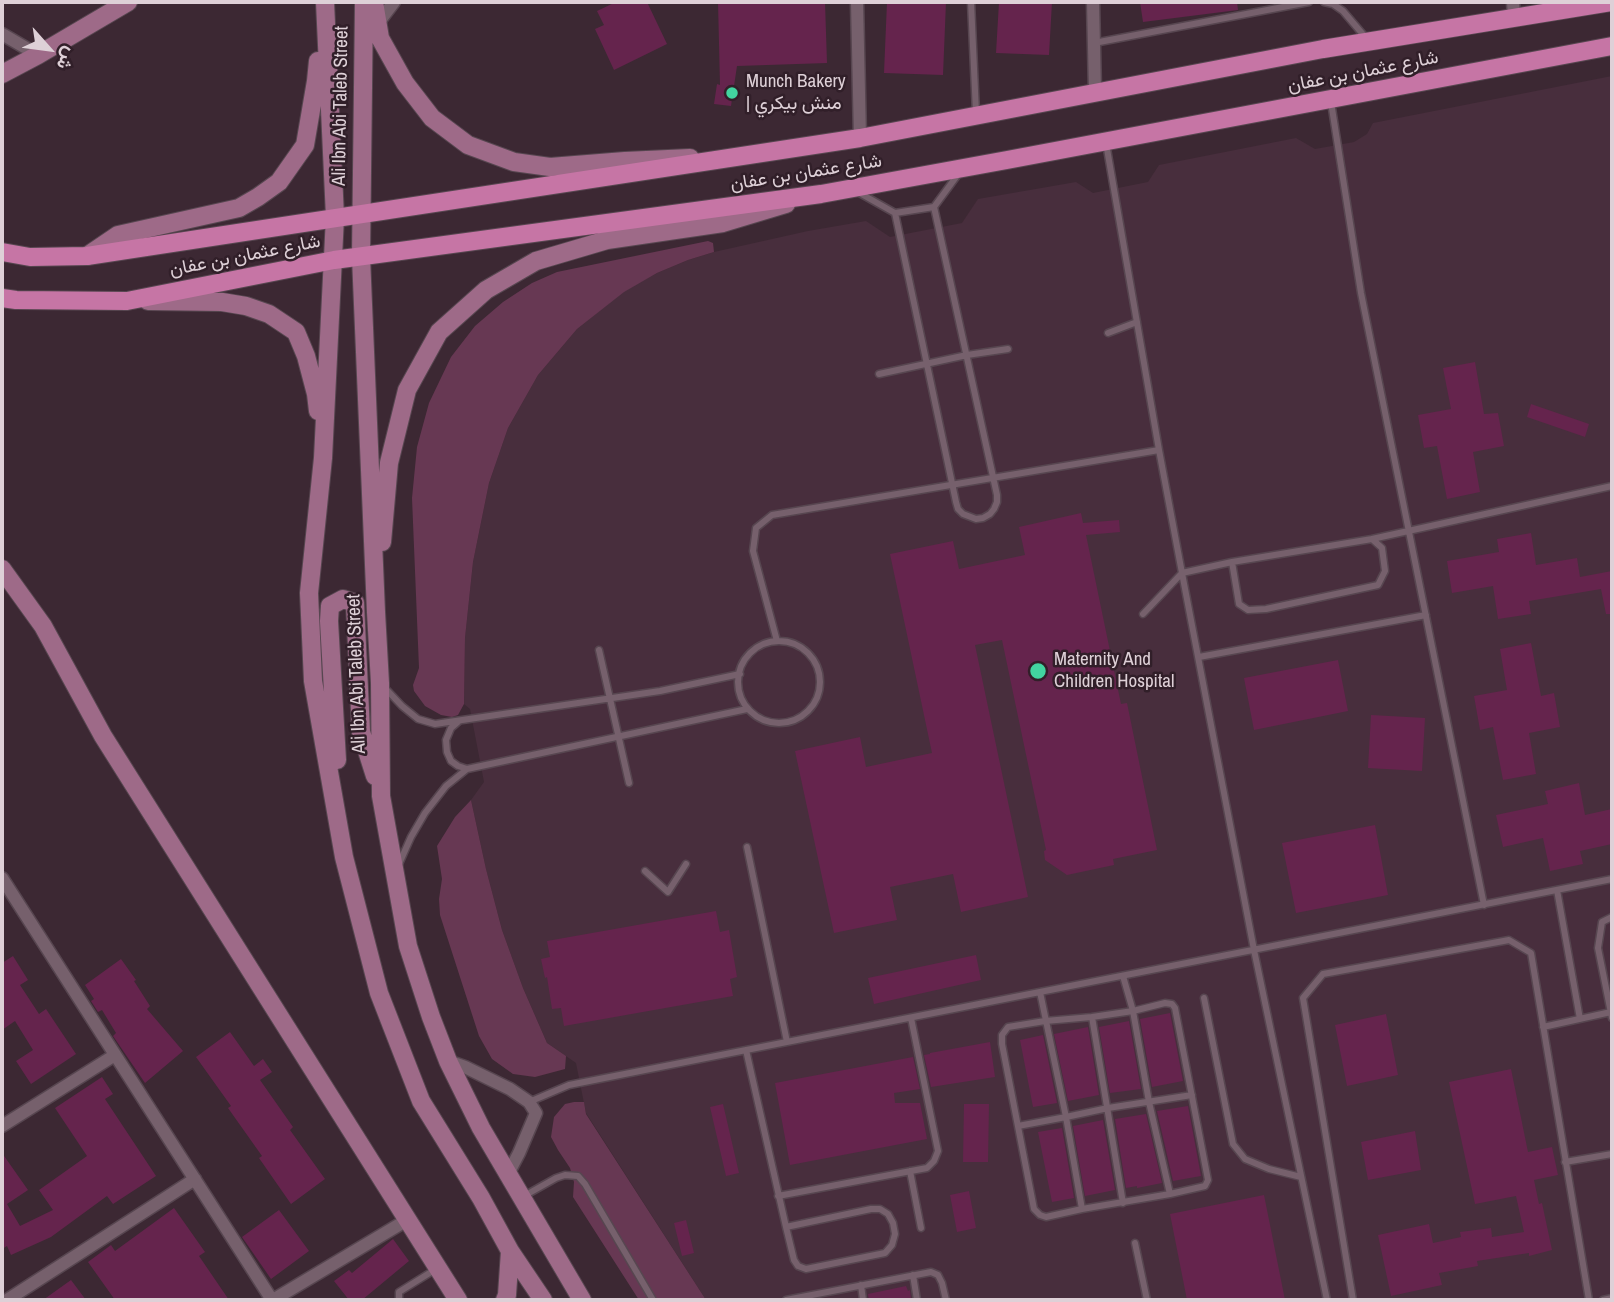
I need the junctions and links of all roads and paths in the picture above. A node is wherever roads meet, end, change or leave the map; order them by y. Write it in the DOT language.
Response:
graph roads {
  1 [pos="128,2"];
  2 [pos="324,2"];
  3 [pos="364,2"];
  4 [pos="373,2"];
  5 [pos="394,2"];
  6 [pos="857,2"];
  7 [pos="971,2"];
  8 [pos="1093,2"];
  9 [pos="1309,2"];
  10 [pos="1324,2"];
  11 [pos="1611,2"];
  12 [pos="1558,6"];
  13 [pos="1513,10"];
  14 [pos="378,23"];
  15 [pos="2,34"];
  16 [pos="1370,42"];
  17 [pos="1094,43"];
  18 [pos="1612,46"];
  19 [pos="38,55"];
  20 [pos="2,74"];
  21 [pos="1095,92"];
  22 [pos="1331,99"];
  23 [pos="976,115"];
  24 [pos="860,138"];
  25 [pos="1106,142"];
  26 [pos="962,168"];
  27 [pos="852,188"];
  28 [pos="821,194"];
  29 [pos="934,207"];
  30 [pos="361,213"];
  31 [pos="895,213"];
  32 [pos="335,217"];
  33 [pos="2,252"];
  34 [pos="87,256"];
  35 [pos="362,257"];
  36 [pos="334,260"];
  37 [pos="2,298"];
  38 [pos="127,301"];
  39 [pos="1137,322"];
  40 [pos="1108,332"];
  41 [pos="1008,349"];
  42 [pos="967,355"];
  43 [pos="927,364"];
  44 [pos="879,374"];
  45 [pos="1159,450"];
  46 [pos="323,458"];
  47 [pos="994,478"];
  48 [pos="953,485"];
  49 [pos="1612,486"];
  50 [pos="1409,532"];
  51 [pos="1372,540"];
  52 [pos="1232,562"];
  53 [pos="2,569"];
  54 [pos="1182,573"];
  55 [pos="376,612"];
  56 [pos="1143,614"];
  57 [pos="1426,615"];
  58 [pos="777,641"];
  59 [pos="599,650"];
  60 [pos="1199,657"];
  61 [pos="740,674"];
  62 [pos="380,682"];
  63 [pos="609,699"];
  64 [pos="747,709"];
  65 [pos="461,720"];
  66 [pos="435,724"];
  67 [pos="617,737"];
  68 [pos="446,740"];
  69 [pos="467,769"];
  70 [pos="629,783"];
  71 [pos="381,796"];
  72 [pos="747,847"];
  73 [pos="344,857"];
  74 [pos="686,864"];
  75 [pos="645,871"];
  76 [pos="396,873"];
  77 [pos="2,878"];
  78 [pos="1612,879"];
  79 [pos="1557,890"];
  80 [pos="1484,905"];
  81 [pos="1612,917"];
  82 [pos="1254,950"];
  83 [pos="1123,976"];
  84 [pos="1040,992"];
  85 [pos="1204,998"];
  86 [pos="1133,1011"];
  87 [pos="1612,1015"];
  88 [pos="1092,1017"];
  89 [pos="911,1018"];
  90 [pos="1580,1019"];
  91 [pos="1045,1021"];
  92 [pos="1543,1027"];
  93 [pos="787,1042"];
  94 [pos="746,1050"];
  95 [pos="115,1055"];
  96 [pos="448,1061"];
  97 [pos="1192,1095"];
  98 [pos="529,1102"];
  99 [pos="1149,1102"];
  100 [pos="1108,1108"];
  101 [pos="1066,1117"];
  102 [pos="2,1126"];
  103 [pos="1018,1126"];
  104 [pos="1612,1154"];
  105 [pos="1565,1162"];
  106 [pos="910,1171"];
  107 [pos="508,1174"];
  108 [pos="1301,1177"];
  109 [pos="195,1179"];
  110 [pos="1170,1194"];
  111 [pos="778,1196"];
  112 [pos="522,1198"];
  113 [pos="1124,1203"];
  114 [pos="1082,1209"];
  115 [pos="407,1220"];
  116 [pos="786,1227"];
  117 [pos="920,1228"];
  118 [pos="1135,1243"];
  119 [pos="510,1251"];
  120 [pos="438,1268"];
  121 [pos="913,1275"];
  122 [pos="861,1285"];
  123 [pos="1612,1298"];
  124 [pos="7,1300"];
  125 [pos="273,1300"];
  126 [pos="398,1300"];
  127 [pos="458,1300"];
  128 [pos="505,1300"];
  129 [pos="543,1300"];
  130 [pos="582,1300"];
  131 [pos="653,1300"];
  132 [pos="786,1300"];
  133 [pos="863,1300"];
  134 [pos="917,1300"];
  135 [pos="946,1300"];
  136 [pos="1147,1300"];
  137 [pos="1327,1300"];
  138 [pos="1353,1300"];
  139 [pos="1589,1300"];
  140 [pos="1603,1300"];
  1 -- 19 [label="street"];
  2 -- 32 [label="street"];
  2 -- 34 [label="street"];
  3 -- 30 [label="street, Ali Ibn Abi Taleb Street"];
  4 -- 14 [label="street"];
  5 -- 14 [label="street"];
  6 -- 24 [label="street"];
  7 -- 23 [label="lane"];
  8 -- 17 [label="street"];
  9 -- 17 [label="lane"];
  10 -- 16 [label="lane"];
  11 -- 12 [label="main road, شارع عثمان بن عفان"];
  12 -- 13 [label="main road, شارع عثمان بن عفان"];
  13 -- 16 [label="main road, شارع عثمان بن عفان"];
  14 -- 24 [label="street"];
  15 -- 19 [label="street"];
  16 -- 21 [label="main road, شارع عثمان بن عفان"];
  17 -- 21 [label="street"];
  18 -- 22 [label="main road, شارع عثمان بن عفان"];
  19 -- 20 [label="street"];
  21 -- 23 [label="main road, شارع عثمان بن عفان"];
  22 -- 25 [label="main road, شارع عثمان بن عفان"];
  22 -- 50 [label="lane"];
  23 -- 24 [label="main road, شارع عثمان بن عفان"];
  24 -- 30 [label="main road, شارع عثمان بن عفان"];
  25 -- 26 [label="main road, شارع عثمان بن عفان"];
  25 -- 39 [label="lane"];
  26 -- 27 [label="main road, شارع عثمان بن عفان"];
  26 -- 29 [label="lane"];
  27 -- 28 [label="main road, شارع عثمان بن عفان"];
  27 -- 31 [label="lane"];
  28 -- 35 [label="main road, شارع عثمان بن عفان"];
  28 -- 55 [label="street"];
  29 -- 31 [label="lane"];
  29 -- 42 [label="lane"];
  30 -- 32 [label="main road, شارع عثمان بن عفان"];
  30 -- 35 [label="street, Ali Ibn Abi Taleb Street"];
  31 -- 43 [label="lane"];
  32 -- 34 [label="main road, شارع عثمان بن عفان"];
  32 -- 36 [label="street"];
  33 -- 34 [label="main road, شارع عثمان بن عفان"];
  35 -- 36 [label="main road, شارع عثمان بن عفان"];
  35 -- 55 [label="street, Ali Ibn Abi Taleb Street"];
  36 -- 38 [label="main road, شارع عثمان بن عفان"];
  36 -- 46 [label="street"];
  37 -- 38 [label="main road, شارع عثمان بن عفان"];
  38 -- 46 [label="street"];
  39 -- 40 [label="lane"];
  39 -- 45 [label="lane"];
  41 -- 42 [label="lane"];
  42 -- 43 [label="lane"];
  42 -- 47 [label="lane"];
  43 -- 44 [label="lane"];
  43 -- 48 [label="lane"];
  45 -- 47 [label="lane"];
  45 -- 54 [label="lane"];
  46 -- 73 [label="street"];
  47 -- 48 [label="lane"];
  47 -- 48 [label="lane"];
  48 -- 58 [label="lane"];
  49 -- 50 [label="lane"];
  50 -- 51 [label="lane"];
  50 -- 57 [label="lane"];
  51 -- 52 [label="lane"];
  51 -- 52 [label="lane"];
  52 -- 54 [label="lane"];
  53 -- 115 [label="street"];
  54 -- 56 [label="lane"];
  54 -- 60 [label="lane"];
  55 -- 62 [label="street, Ali Ibn Abi Taleb Street"];
  57 -- 60 [label="lane"];
  57 -- 80 [label="lane"];
  58 -- 61 [label="lane"];
  58 -- 64 [label="lane"];
  59 -- 63 [label="lane"];
  60 -- 82 [label="lane"];
  61 -- 63 [label="lane"];
  61 -- 64 [label="lane"];
  62 -- 66 [label="lane"];
  62 -- 71 [label="street, Ali Ibn Abi Taleb Street"];
  63 -- 65 [label="lane"];
  63 -- 67 [label="lane"];
  64 -- 67 [label="lane"];
  65 -- 66 [label="lane"];
  65 -- 68 [label="lane"];
  66 -- 68 [label="lane"];
  67 -- 69 [label="lane"];
  67 -- 70 [label="lane"];
  68 -- 69 [label="lane"];
  69 -- 76 [label="lane"];
  71 -- 73 [label="street"];
  71 -- 76 [label="street, Ali Ibn Abi Taleb Street"];
  72 -- 93 [label="lane"];
  73 -- 119 [label="street"];
  74 -- 75 [label="lane"];
  76 -- 96 [label="street, Ali Ibn Abi Taleb Street"];
  77 -- 95 [label="street"];
  78 -- 79 [label="lane"];
  79 -- 80 [label="lane"];
  79 -- 90 [label="lane"];
  80 -- 82 [label="lane"];
  81 -- 87 [label="lane"];
  82 -- 83 [label="lane"];
  82 -- 108 [label="lane"];
  83 -- 84 [label="lane"];
  83 -- 86 [label="lane"];
  84 -- 89 [label="lane"];
  84 -- 91 [label="lane"];
  85 -- 108 [label="lane"];
  86 -- 88 [label="lane"];
  86 -- 97 [label="lane"];
  86 -- 99 [label="lane"];
  87 -- 90 [label="lane"];
  88 -- 91 [label="lane"];
  88 -- 100 [label="lane"];
  89 -- 93 [label="lane"];
  89 -- 106 [label="lane"];
  90 -- 92 [label="lane"];
  91 -- 101 [label="lane"];
  91 -- 103 [label="lane"];
  92 -- 105 [label="lane"];
  92 -- 138 [label="lane"];
  93 -- 94 [label="lane"];
  94 -- 98 [label="lane"];
  94 -- 111 [label="lane"];
  95 -- 102 [label="street"];
  95 -- 109 [label="street"];
  96 -- 98 [label="street"];
  96 -- 107 [label="street, Ali Ibn Abi Taleb Street"];
  97 -- 99 [label="lane"];
  97 -- 110 [label="lane"];
  98 -- 107 [label="street"];
  99 -- 100 [label="lane"];
  99 -- 110 [label="lane"];
  100 -- 101 [label="lane"];
  100 -- 113 [label="lane"];
  101 -- 103 [label="lane"];
  101 -- 114 [label="lane"];
  103 -- 114 [label="lane"];
  104 -- 105 [label="lane"];
  105 -- 139 [label="lane"];
  106 -- 111 [label="lane"];
  106 -- 117 [label="lane"];
  107 -- 112 [label="street, Ali Ibn Abi Taleb Street"];
  108 -- 137 [label="lane"];
  109 -- 124 [label="street"];
  109 -- 125 [label="street"];
  110 -- 113 [label="lane"];
  111 -- 116 [label="lane"];
  112 -- 130 [label="street, Ali Ibn Abi Taleb Street"];
  112 -- 131 [label="lane"];
  113 -- 114 [label="lane"];
  115 -- 120 [label="street"];
  115 -- 125 [label="street"];
  116 -- 116 [label="lane"];
  118 -- 136 [label="lane"];
  119 -- 128 [label="street"];
  119 -- 129 [label="street"];
  120 -- 126 [label="lane"];
  120 -- 127 [label="street"];
  121 -- 122 [label="lane"];
  121 -- 134 [label="lane"];
  121 -- 135 [label="lane"];
  122 -- 132 [label="lane"];
  122 -- 133 [label="lane"];
  123 -- 140 [label="lane"];
}
